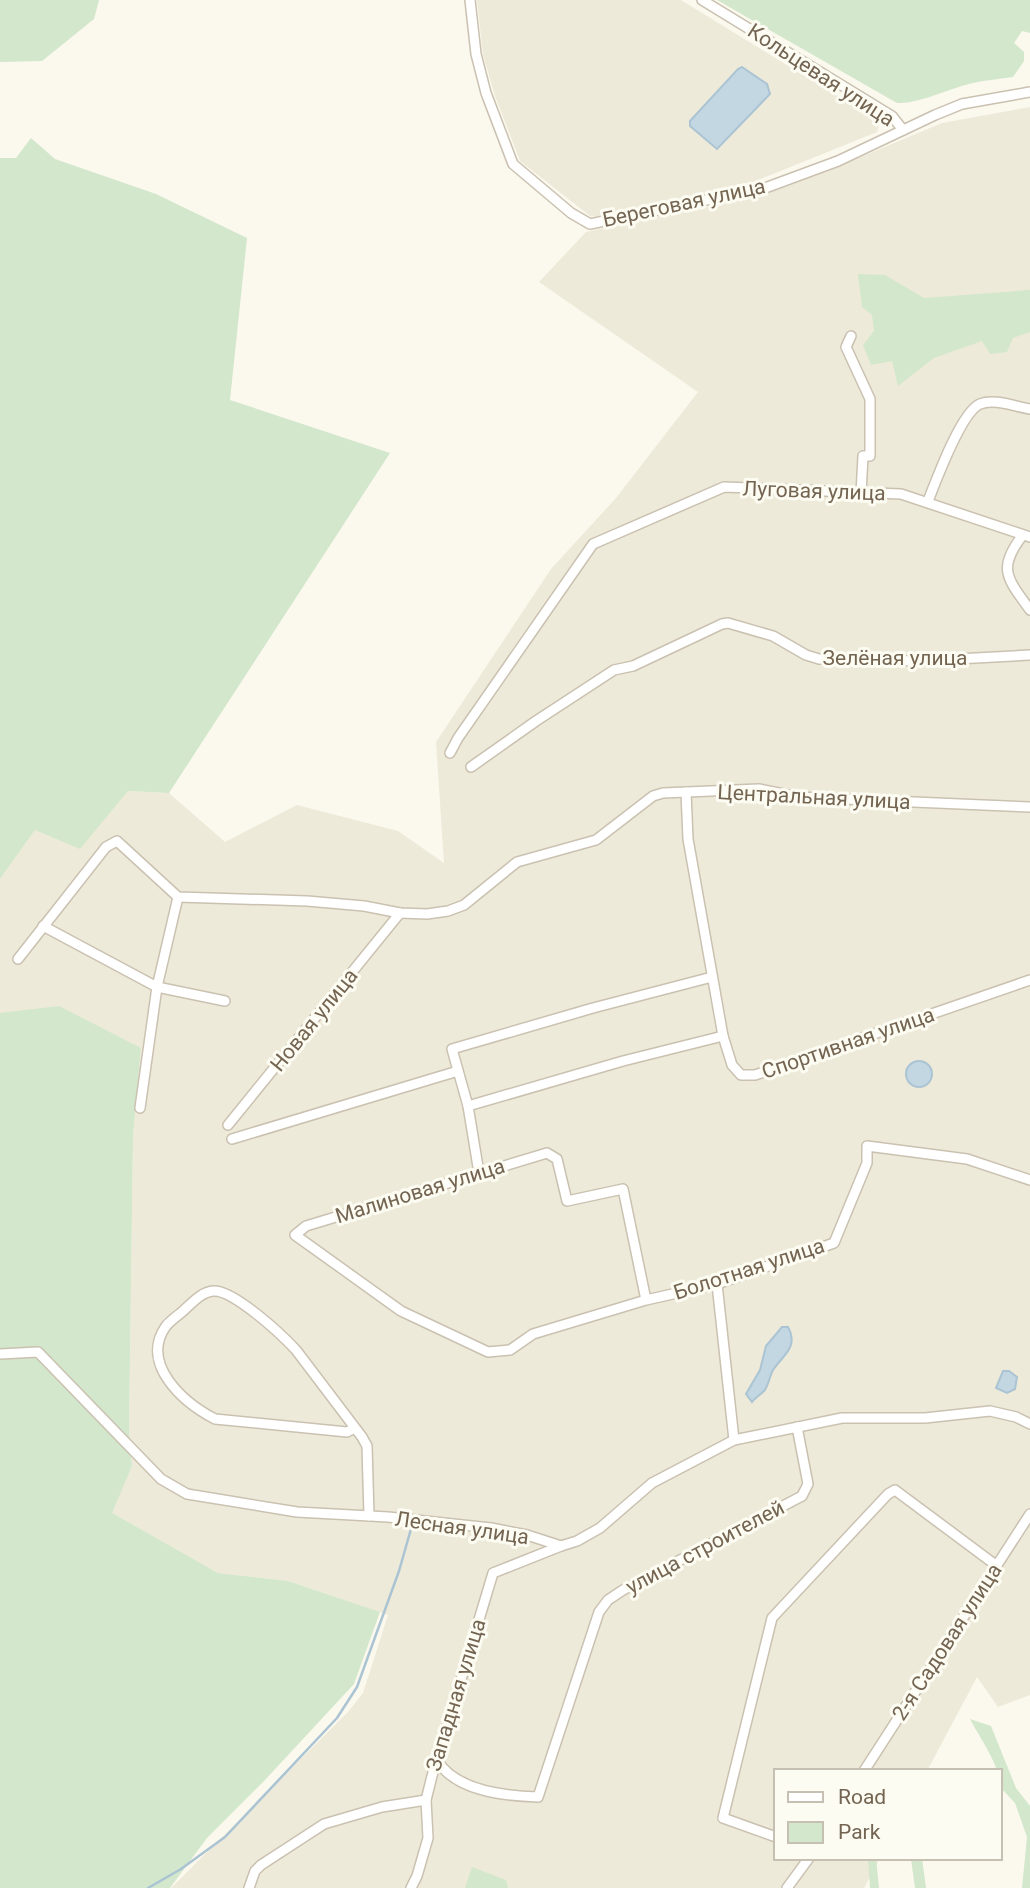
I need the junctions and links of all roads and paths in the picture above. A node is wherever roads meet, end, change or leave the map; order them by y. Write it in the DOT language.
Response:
graph roads {
  1 [pos="470,0"];
  2 [pos="702,0"];
  3 [pos="1030,92"];
  4 [pos="903,130"];
  5 [pos="851,336"];
  6 [pos="1030,410"];
  7 [pos="861,494"];
  8 [pos="928,501"];
  9 [pos="1027,536"];
  10 [pos="1030,610"];
  11 [pos="1030,655"];
  12 [pos="450,753"];
  13 [pos="471,767"];
  14 [pos="687,792"];
  15 [pos="1030,807"];
  16 [pos="178,897"];
  17 [pos="400,913"];
  18 [pos="43,926"];
  19 [pos="18,959"];
  20 [pos="712,977"];
  21 [pos="1030,980"];
  22 [pos="157,987"];
  23 [pos="225,1001"];
  24 [pos="723,1036"];
  25 [pos="458,1071"];
  26 [pos="468,1107"];
  27 [pos="141,1108"];
  28 [pos="228,1125"];
  29 [pos="232,1139"];
  30 [pos="479,1173"];
  31 [pos="1030,1180"];
  32 [pos="717,1284"];
  33 [pos="646,1300"];
  34 [pos="488,1352"];
  35 [pos="0,1354"];
  36 [pos="1030,1424"];
  37 [pos="797,1427"];
  38 [pos="355,1428"];
  39 [pos="734,1440"];
  40 [pos="1030,1514"];
  41 [pos="369,1516"];
  42 [pos="561,1546"];
  43 [pos="997,1566"];
  44 [pos="437,1760"];
  45 [pos="865,1769"];
  46 [pos="426,1800"];
  47 [pos="774,1836"];
  48 [pos="808,1860"];
  49 [pos="249,1888"];
  50 [pos="411,1888"];
  51 [pos="787,1888"];
  1 -- 4 [label="street, Береговая улица"];
  2 -- 4 [label="street, Кольцевая улица"];
  3 -- 4 [label="street, Береговая улица"];
  5 -- 7 [label="street"];
  6 -- 8 [label="street"];
  7 -- 8 [label="street, Луговая улица"];
  7 -- 12 [label="street, Луговая улица"];
  8 -- 9 [label="street, Луговая улица"];
  9 -- 10 [label="street"];
  11 -- 13 [label="street, Зелёная улица"];
  14 -- 15 [label="street, Центральная улица"];
  14 -- 17 [label="street, Центральная улица"];
  14 -- 20 [label="street, Спортивная улица"];
  16 -- 17 [label="street"];
  16 -- 18 [label="street"];
  16 -- 22 [label="street"];
  17 -- 28 [label="street, Новая улица"];
  18 -- 19 [label="street"];
  18 -- 22 [label="street"];
  20 -- 24 [label="street, Спортивная улица"];
  20 -- 25 [label="street"];
  21 -- 24 [label="street, Спортивная улица"];
  22 -- 23 [label="street"];
  22 -- 27 [label="street"];
  24 -- 26 [label="street"];
  25 -- 26 [label="street"];
  25 -- 29 [label="street"];
  26 -- 30 [label="street"];
  30 -- 33 [label="street, Малиновая улица"];
  30 -- 34 [label="street, Малиновая улица"];
  31 -- 32 [label="street, Болотная улица"];
  32 -- 33 [label="street, Болотная улица"];
  32 -- 39 [label="street"];
  33 -- 34 [label="street, Болотная улица"];
  35 -- 41 [label="street, Лесная улица"];
  36 -- 37 [label="street"];
  37 -- 39 [label="street"];
  37 -- 44 [label="street, улица строителей"];
  38 -- 38 [label="street"];
  38 -- 41 [label="street"];
  39 -- 42 [label="street"];
  40 -- 43 [label="street, 2-я Садовая улица"];
  41 -- 42 [label="street, Лесная улица"];
  42 -- 44 [label="street, Западная улица"];
  43 -- 45 [label="street, 2-я Садовая улица"];
  43 -- 47 [label="street"];
  44 -- 46 [label="street, Западная улица"];
  46 -- 49 [label="street"];
  46 -- 50 [label="street, Западная улица"];
  48 -- 51 [label="street"];
}
